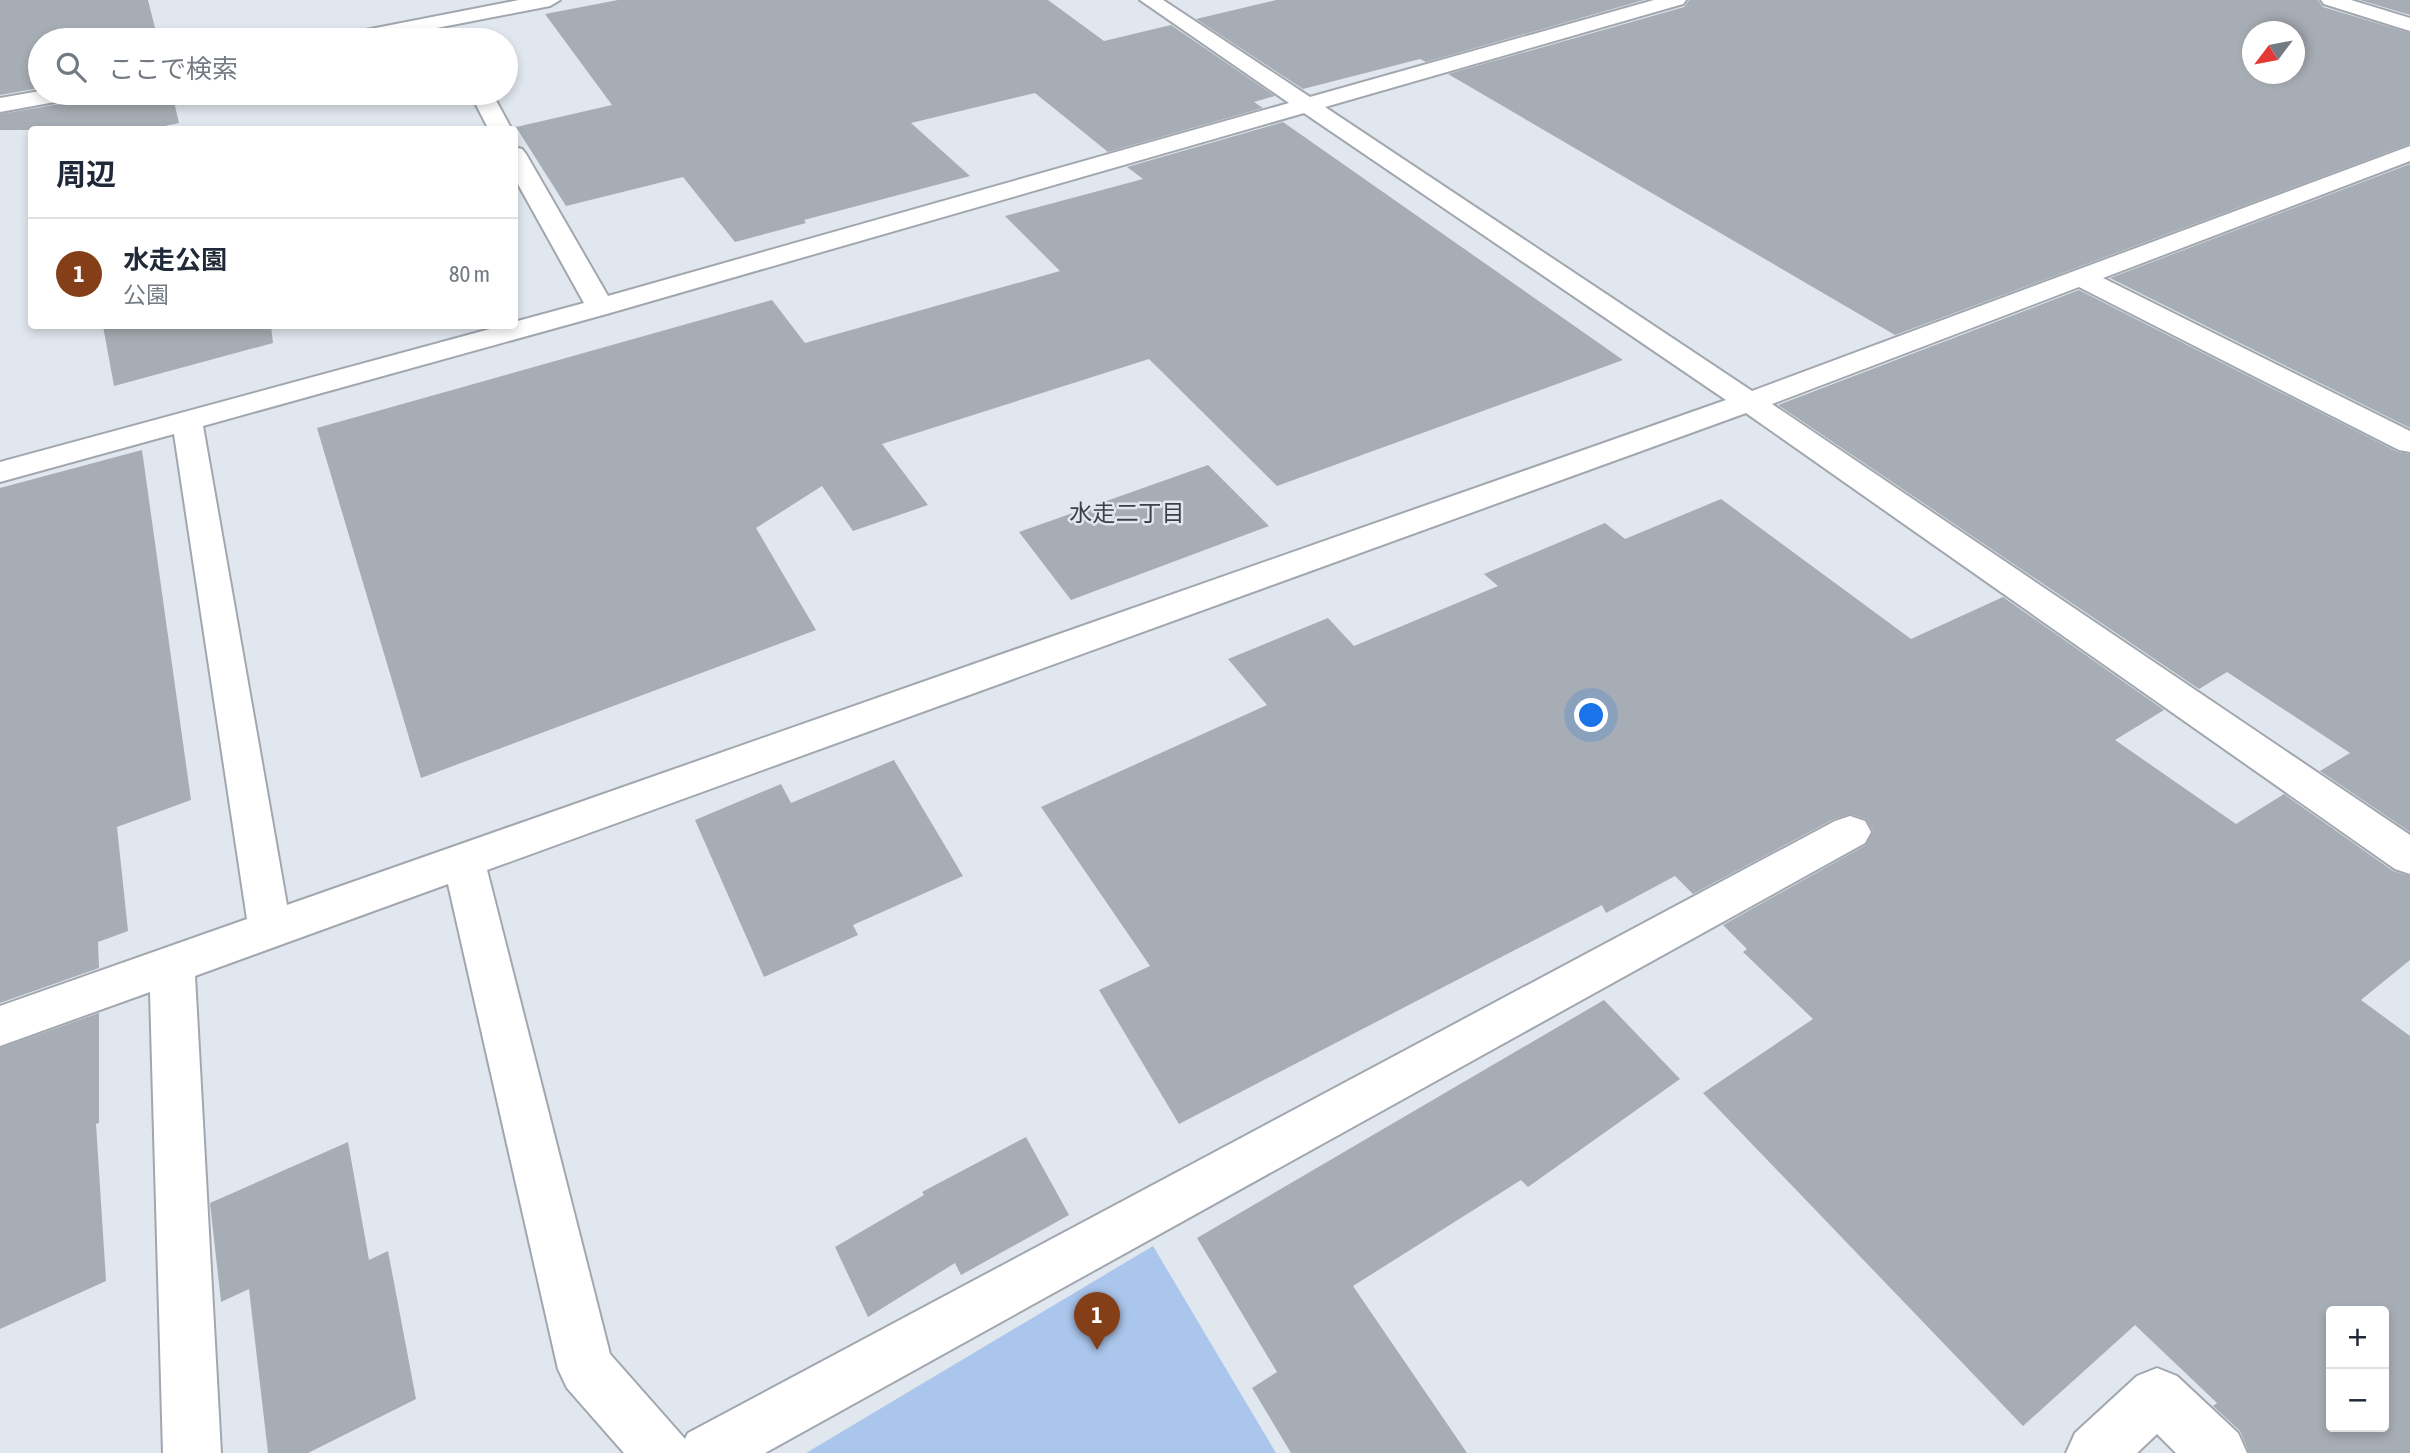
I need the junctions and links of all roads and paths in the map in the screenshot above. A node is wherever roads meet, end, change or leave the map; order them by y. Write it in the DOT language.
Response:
graph roads {
  1 [pos="428,0"];
  2 [pos="550,0"];
  3 [pos="1150,0"];
  4 [pos="1676,0"];
  5 [pos="2332,0"];
  6 [pos="441,22"];
  7 [pos="2410,25"];
  8 [pos="409,28"];
  9 [pos="444,28"];
  10 [pos="28,100"];
  11 [pos="0,105"];
  12 [pos="487,105"];
  13 [pos="1307,107"];
  14 [pos="499,126"];
  15 [pos="2410,153"];
  16 [pos="518,161"];
  17 [pos="2078,276"];
  18 [pos="600,307"];
  19 [pos="1749,402"];
  20 [pos="187,421"];
  21 [pos="2410,443"];
  22 [pos="0,472"];
  23 [pos="1850,832"];
  24 [pos="2410,857"];
  25 [pos="464,861"];
  26 [pos="270,930"];
  27 [pos="172,966"];
  28 [pos="0,1027"];
  29 [pos="192,1453"];
  30 [pos="662,1453"];
  31 [pos="708,1453"];
  32 [pos="2095,1453"];
  33 [pos="2218,1453"];
  1 -- 6 [label="street"];
  2 -- 6 [label="street"];
  3 -- 13 [label="street"];
  4 -- 13 [label="street"];
  5 -- 7 [label="street"];
  6 -- 8 [label="street"];
  6 -- 9 [label="street"];
  10 -- 11 [label="street"];
  12 -- 14 [label="street"];
  13 -- 18 [label="street"];
  13 -- 19 [label="street"];
  15 -- 17 [label="street"];
  16 -- 18 [label="street"];
  17 -- 19 [label="street"];
  17 -- 21 [label="street"];
  18 -- 20 [label="street"];
  19 -- 24 [label="street"];
  19 -- 25 [label="street"];
  20 -- 22 [label="street"];
  20 -- 26 [label="street"];
  23 -- 31 [label="street"];
  25 -- 26 [label="street"];
  25 -- 30 [label="street"];
  26 -- 27 [label="street"];
  27 -- 28 [label="street"];
  27 -- 29 [label="street"];
  32 -- 33 [label="street"];
}
